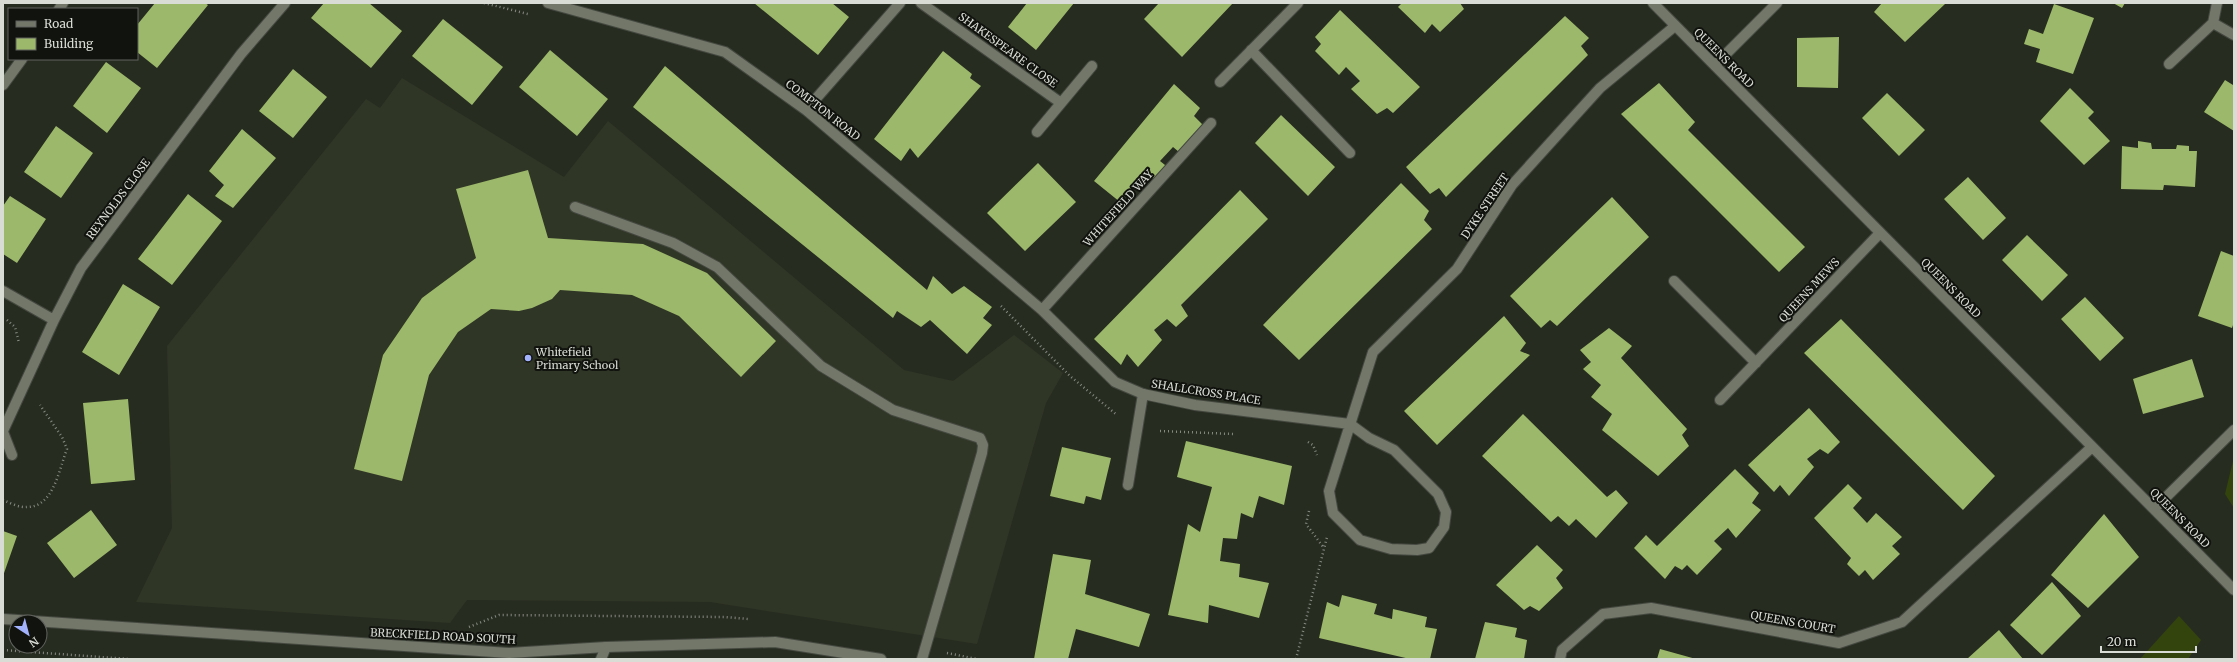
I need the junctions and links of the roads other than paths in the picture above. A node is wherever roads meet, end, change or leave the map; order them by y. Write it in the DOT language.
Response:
graph roads {
  1 [pos="285,3"];
  2 [pos="548,3"];
  3 [pos="900,3"];
  4 [pos="921,3"];
  5 [pos="1298,3"];
  6 [pos="1652,3"];
  7 [pos="1777,3"];
  8 [pos="2217,3"];
  9 [pos="2213,23"];
  10 [pos="1675,26"];
  11 [pos="2234,35"];
  12 [pos="1251,50"];
  13 [pos="21,60"];
  14 [pos="2169,64"];
  15 [pos="1715,65"];
  16 [pos="1092,66"];
  17 [pos="1220,82"];
  18 [pos="3,85"];
  19 [pos="1061,103"];
  20 [pos="806,110"];
  21 [pos="1211,123"];
  22 [pos="1037,132"];
  23 [pos="1350,153"];
  24 [pos="574,207"];
  25 [pos="1880,233"];
  26 [pos="1674,281"];
  27 [pos="3,291"];
  28 [pos="1042,310"];
  29 [pos="54,320"];
  30 [pos="1756,363"];
  31 [pos="1143,394"];
  32 [pos="1720,400"];
  33 [pos="1350,424"];
  34 [pos="2234,430"];
  35 [pos="3,431"];
  36 [pos="2092,447"];
  37 [pos="12,455"];
  38 [pos="1128,485"];
  39 [pos="2154,509"];
  40 [pos="2234,590"];
  41 [pos="3,619"];
  42 [pos="606,647"];
  43 [pos="601,659"];
  44 [pos="881,659"];
  45 [pos="922,659"];
  46 [pos="1560,659"];
  1 -- 29 [label="street, REYNOLDS CLOSE"];
  2 -- 20 [label="street, COMPTON ROAD"];
  3 -- 20 [label="street"];
  4 -- 19 [label="street, SHAKESPEARE CLOSE"];
  5 -- 12 [label="street"];
  6 -- 10 [label="street, QUEENS ROAD"];
  7 -- 15 [label="street"];
  8 -- 9 [label="street"];
  9 -- 11 [label="street"];
  9 -- 14 [label="street"];
  10 -- 15 [label="street, QUEENS ROAD"];
  10 -- 33 [label="street, DYKE STREET"];
  12 -- 17 [label="street"];
  12 -- 23 [label="street"];
  13 -- 18 [label="street"];
  15 -- 25 [label="street, QUEENS ROAD"];
  16 -- 19 [label="street"];
  19 -- 22 [label="street"];
  20 -- 28 [label="street, COMPTON ROAD"];
  21 -- 28 [label="street, WHITEFIELD WAY"];
  24 -- 45 [label="street"];
  25 -- 30 [label="street, QUEENS MEWS"];
  25 -- 36 [label="street, QUEENS ROAD"];
  26 -- 30 [label="street"];
  27 -- 29 [label="street"];
  28 -- 31 [label="street, SHALLCROSS PLACE"];
  29 -- 35 [label="street, REYNOLDS CLOSE"];
  30 -- 32 [label="street, QUEENS MEWS"];
  31 -- 33 [label="street, SHALLCROSS PLACE"];
  31 -- 38 [label="street"];
  33 -- 33 [label="street, DYKE STREET"];
  34 -- 39 [label="street"];
  35 -- 37 [label="street, REYNOLDS CLOSE"];
  36 -- 39 [label="street, QUEENS ROAD"];
  36 -- 46 [label="street, QUEENS COURT"];
  39 -- 40 [label="street, QUEENS ROAD"];
  41 -- 42 [label="street, BRECKFIELD ROAD SOUTH"];
  42 -- 43 [label="street"];
  42 -- 44 [label="street, BRECKFIELD ROAD SOUTH"];
}
